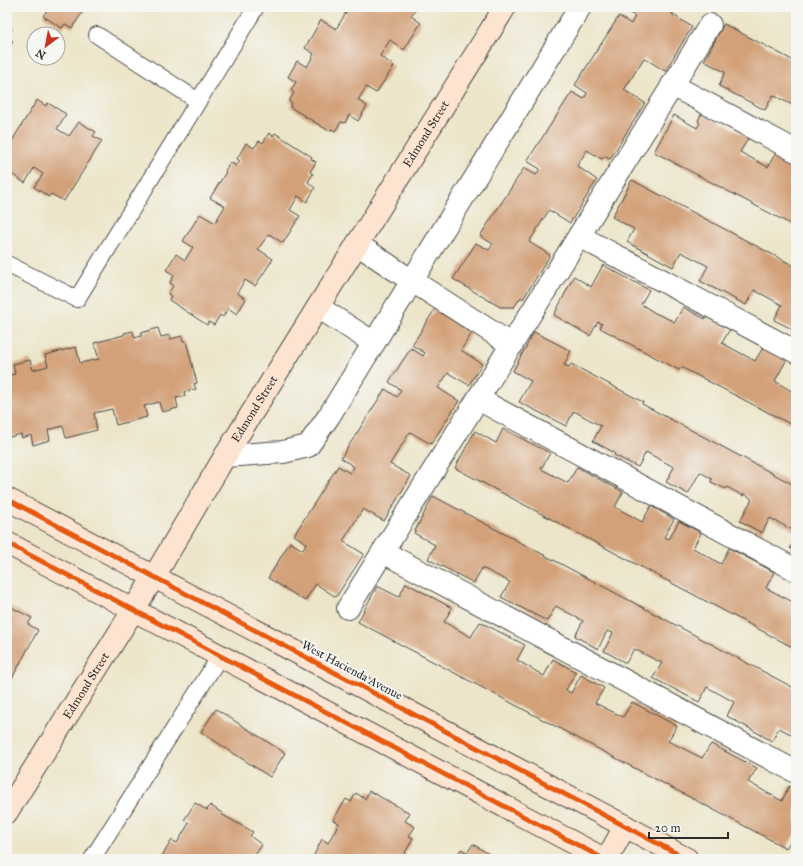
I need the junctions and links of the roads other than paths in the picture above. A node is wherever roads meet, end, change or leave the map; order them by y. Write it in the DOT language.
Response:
graph roads {
  1 [pos="256,7"];
  2 [pos="505,7"];
  3 [pos="580,7"];
  4 [pos="710,26"];
  5 [pos="97,35"];
  6 [pos="672,85"];
  7 [pos="198,101"];
  8 [pos="796,150"];
  9 [pos="579,236"];
  10 [pos="358,244"];
  11 [pos="7,264"];
  12 [pos="412,280"];
  13 [pos="318,307"];
  14 [pos="374,343"];
  15 [pos="512,345"];
  16 [pos="796,352"];
  17 [pos="478,399"];
  18 [pos="225,456"];
  19 [pos="7,499"];
  20 [pos="7,543"];
  21 [pos="383,552"];
  22 [pos="796,570"];
  23 [pos="154,577"];
  24 [pos="348,608"];
  25 [pos="134,610"];
  26 [pos="220,656"];
  27 [pos="796,772"];
  28 [pos="7,812"];
  29 [pos="625,826"];
  30 [pos="658,852"];
  31 [pos="92,859"];
  32 [pos="605,859"];
  33 [pos="687,859"];
  1 -- 7 [label="lane"];
  2 -- 10 [label="main road, Edmond Street"];
  3 -- 12 [label="street"];
  4 -- 6 [label="street"];
  5 -- 7 [label="lane"];
  6 -- 8 [label="street"];
  6 -- 9 [label="street"];
  7 -- 11 [label="lane"];
  9 -- 15 [label="street"];
  9 -- 16 [label="street"];
  10 -- 12 [label="street"];
  10 -- 13 [label="main road, Edmond Street"];
  12 -- 14 [label="street"];
  12 -- 15 [label="street"];
  13 -- 14 [label="street"];
  13 -- 18 [label="main road, Edmond Street"];
  14 -- 18 [label="street"];
  15 -- 17 [label="street"];
  17 -- 21 [label="street"];
  17 -- 22 [label="street"];
  18 -- 23 [label="main road, Edmond Street"];
  19 -- 23 [label="main road, West Hacienda Avenue"];
  20 -- 25 [label="main road"];
  21 -- 24 [label="street"];
  21 -- 27 [label="street"];
  23 -- 25 [label="main road, Edmond Street"];
  23 -- 29 [label="main road, West Hacienda Avenue"];
  25 -- 26 [label="main road"];
  25 -- 28 [label="main road, Edmond Street"];
  26 -- 31 [label="lane"];
  26 -- 32 [label="main road"];
  29 -- 30 [label="main road, West Hacienda Avenue"];
  29 -- 32 [label="main road"];
  30 -- 33 [label="main road, West Hacienda Avenue"];
}
